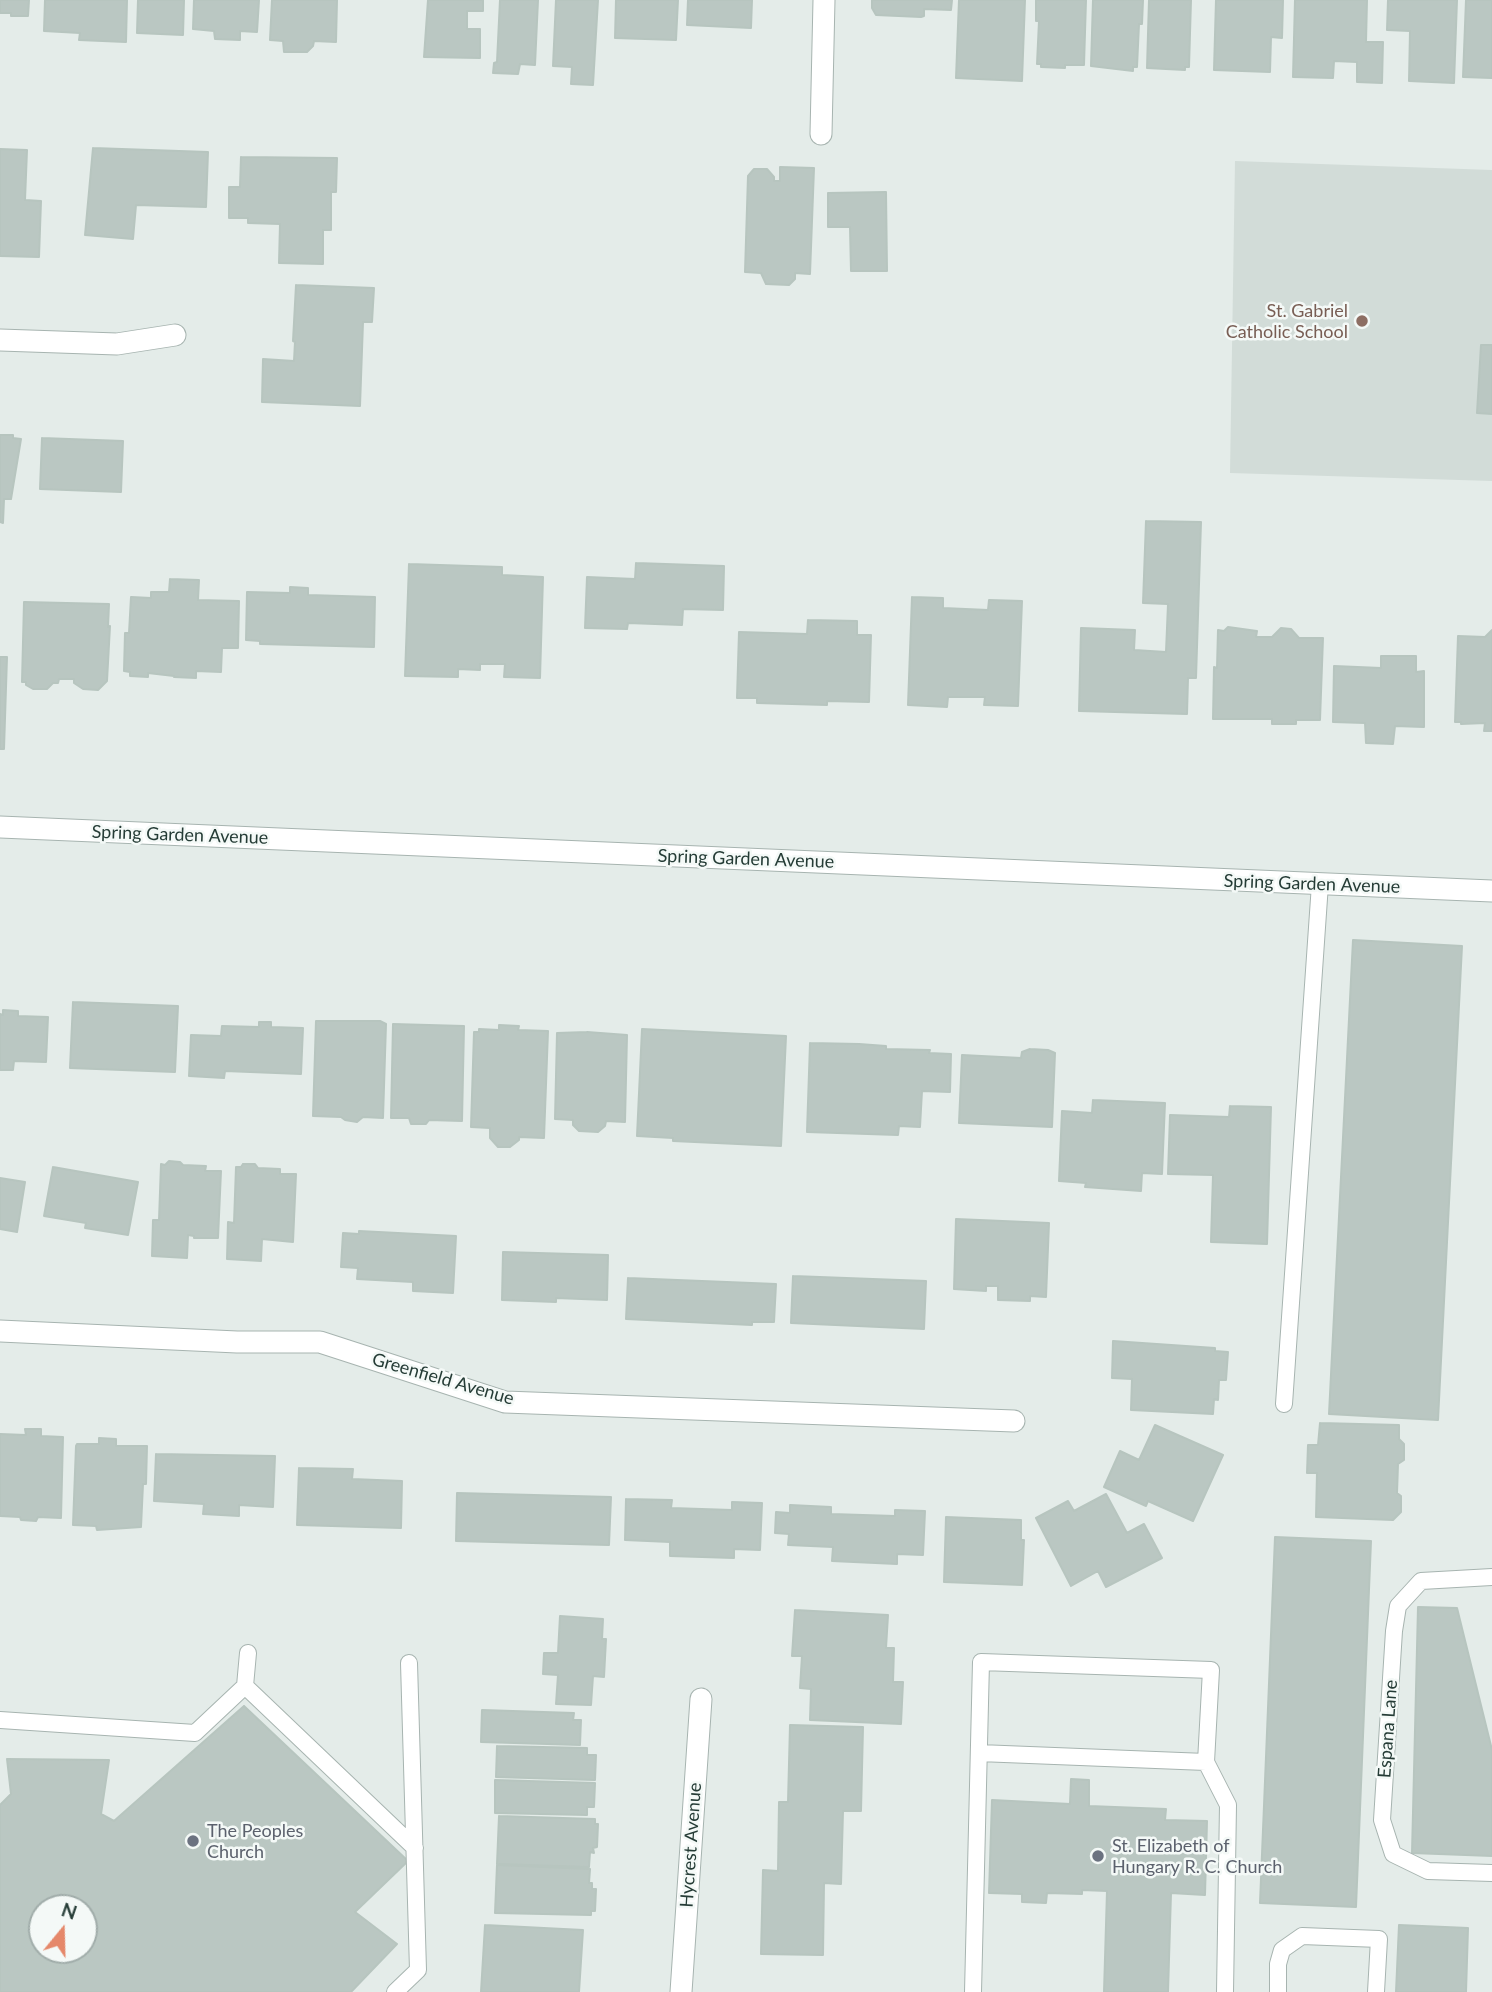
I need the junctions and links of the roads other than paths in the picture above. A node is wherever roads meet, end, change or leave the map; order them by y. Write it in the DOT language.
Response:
graph roads {
  1 [pos="824,0"];
  2 [pos="821,134"];
  3 [pos="175,335"];
  4 [pos="0,340"];
  5 [pos="0,827"];
  6 [pos="1320,884"];
  7 [pos="1492,891"];
  8 [pos="0,1331"];
  9 [pos="1284,1404"];
  10 [pos="1014,1420"];
  11 [pos="1492,1577"];
  12 [pos="248,1653"];
  13 [pos="409,1663"];
  14 [pos="245,1686"];
  15 [pos="701,1699"];
  16 [pos="0,1720"];
  17 [pos="979,1753"];
  18 [pos="1206,1762"];
  19 [pos="415,1848"];
  20 [pos="1492,1873"];
  21 [pos="395,1992"];
  22 [pos="681,1992"];
  23 [pos="974,1992"];
  24 [pos="1224,1992"];
  25 [pos="1278,1992"];
  26 [pos="1376,1992"];
  1 -- 2 [label="street"];
  3 -- 4 [label="street"];
  5 -- 6 [label="street, Spring Garden Avenue"];
  6 -- 7 [label="street, Spring Garden Avenue"];
  6 -- 9 [label="lane"];
  8 -- 10 [label="street, Greenfield Avenue"];
  11 -- 20 [label="lane, Espana Lane"];
  12 -- 14 [label="lane"];
  13 -- 19 [label="lane"];
  14 -- 16 [label="lane"];
  14 -- 19 [label="lane"];
  15 -- 22 [label="street, Hycrest Avenue"];
  17 -- 18 [label="lane"];
  17 -- 18 [label="lane"];
  17 -- 23 [label="lane"];
  18 -- 24 [label="lane"];
  19 -- 21 [label="lane"];
  25 -- 26 [label="lane"];
}
